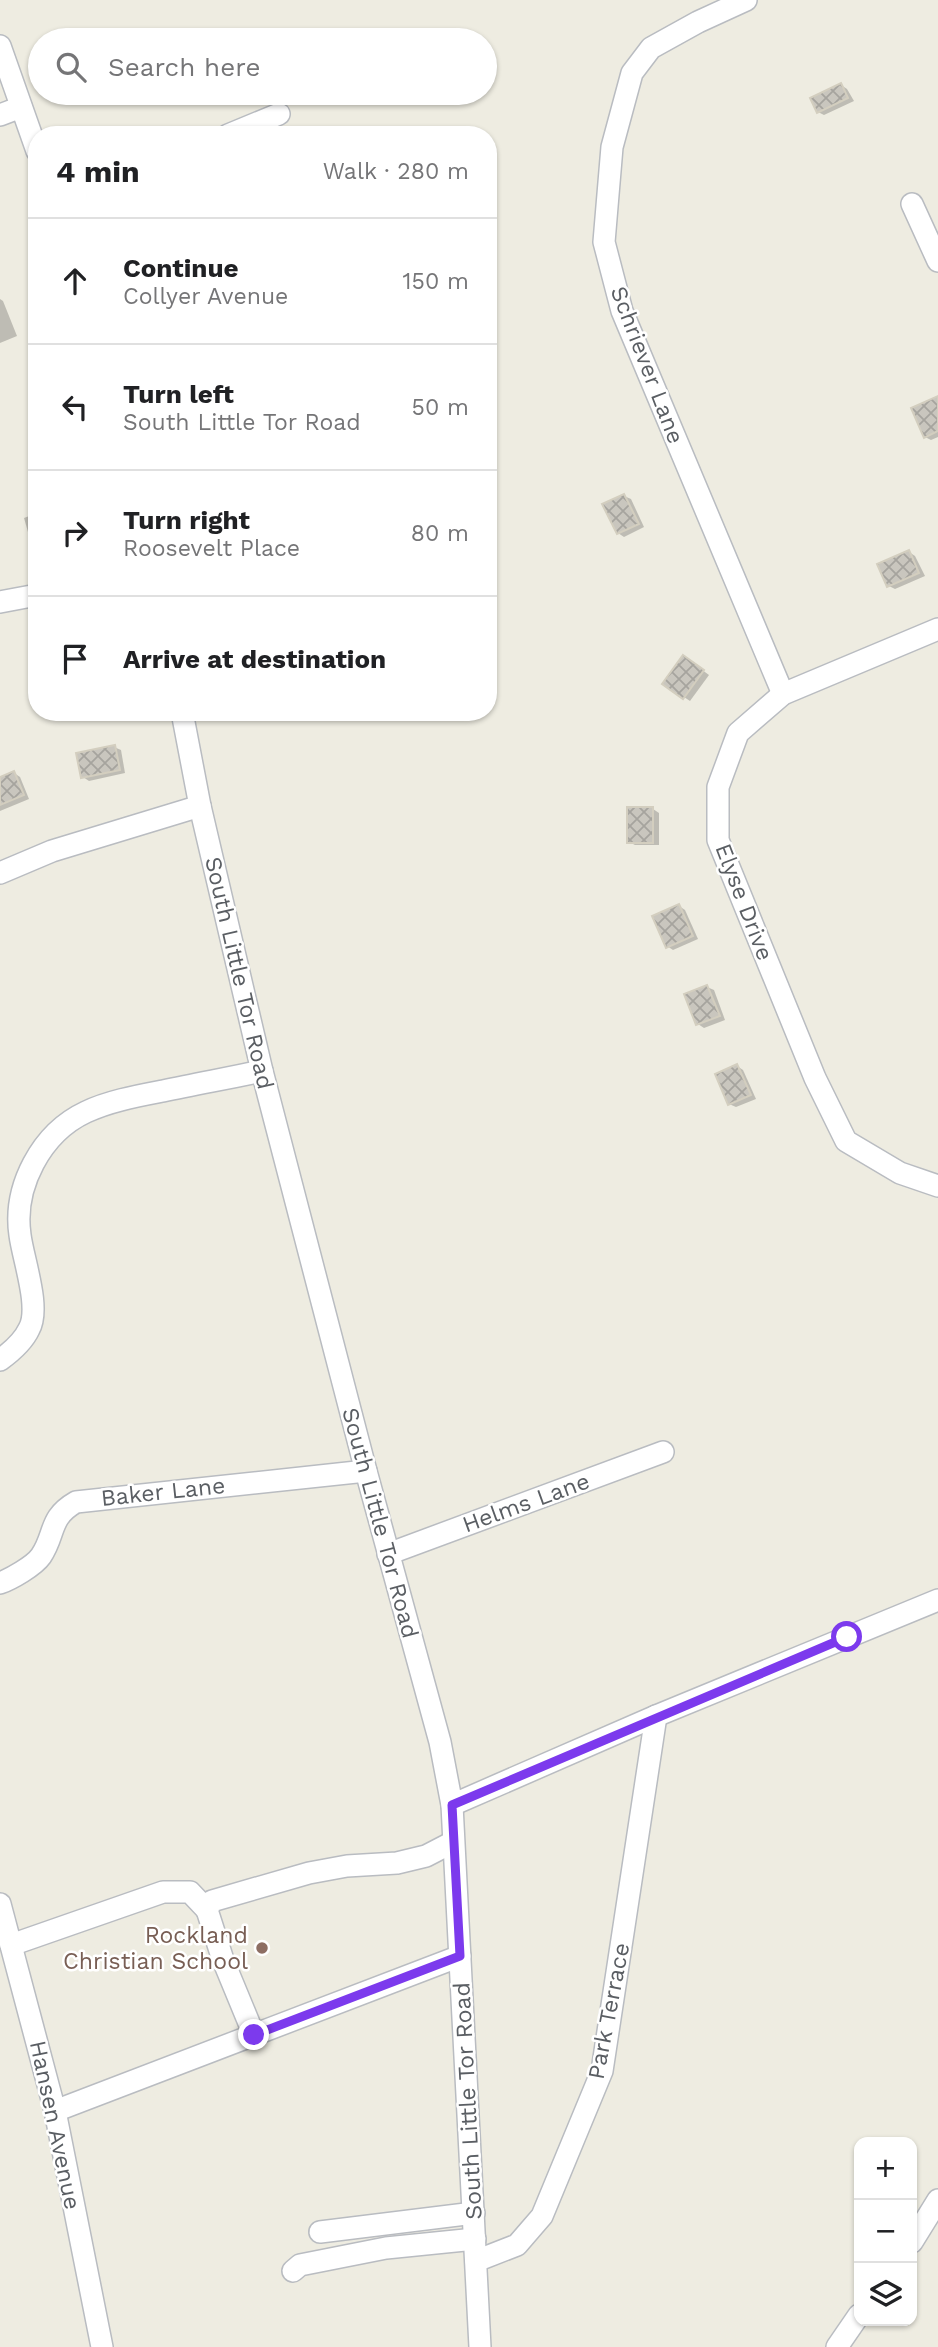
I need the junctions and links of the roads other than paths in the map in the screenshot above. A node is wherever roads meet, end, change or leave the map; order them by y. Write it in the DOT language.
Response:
graph roads {
  1 [pos="746,0"];
  2 [pos="0,46"];
  3 [pos="21,107"];
  4 [pos="279,114"];
  5 [pos="0,115"];
  6 [pos="28,126"];
  7 [pos="250,126"];
  8 [pos="912,204"];
  9 [pos="938,261"];
  10 [pos="28,596"];
  11 [pos="0,601"];
  12 [pos="938,629"];
  13 [pos="783,694"];
  14 [pos="184,721"];
  15 [pos="200,806"];
  16 [pos="0,873"];
  17 [pos="262,1071"];
  18 [pos="938,1186"];
  19 [pos="0,1360"];
  20 [pos="663,1452"];
  21 [pos="366,1471"];
  22 [pos="388,1554"];
  23 [pos="0,1583"];
  24 [pos="938,1600"];
  25 [pos="656,1716"];
  26 [pos="452,1805"];
  27 [pos="453,1842"];
  28 [pos="0,1904"];
  29 [pos="207,1910"];
  30 [pos="11,1945"];
  31 [pos="460,1956"];
  32 [pos="254,2035"];
  33 [pos="55,2111"];
  34 [pos="938,2200"];
  35 [pos="474,2213"];
  36 [pos="320,2232"];
  37 [pos="917,2234"];
  38 [pos="475,2239"];
  39 [pos="476,2261"];
  40 [pos="293,2271"];
  41 [pos="854,2322"];
  42 [pos="102,2347"];
  43 [pos="480,2347"];
  44 [pos="837,2347"];
  1 -- 13 [label="street, Schriever Lane"];
  2 -- 3 [label="street"];
  3 -- 5 [label="street"];
  3 -- 6 [label="street"];
  4 -- 7 [label="street"];
  8 -- 9 [label="street"];
  10 -- 11 [label="street"];
  12 -- 13 [label="street, Elyse Drive"];
  13 -- 18 [label="street, Elyse Drive"];
  14 -- 15 [label="street, South Little Tor Road"];
  15 -- 16 [label="street"];
  15 -- 17 [label="street, South Little Tor Road"];
  17 -- 19 [label="street"];
  17 -- 21 [label="street, South Little Tor Road"];
  20 -- 22 [label="street, Helms Lane"];
  21 -- 22 [label="street, South Little Tor Road"];
  21 -- 23 [label="street, Baker Lane"];
  22 -- 26 [label="street, South Little Tor Road"];
  24 -- 25 [label="street"];
  25 -- 26 [label="street"];
  25 -- 39 [label="street, Park Terrace"];
  26 -- 27 [label="street, South Little Tor Road"];
  27 -- 29 [label="street"];
  27 -- 31 [label="street, South Little Tor Road"];
  28 -- 30 [label="street, Hansen Avenue"];
  29 -- 30 [label="street"];
  29 -- 32 [label="street"];
  30 -- 33 [label="street, Hansen Avenue"];
  31 -- 32 [label="street"];
  31 -- 35 [label="street, South Little Tor Road"];
  32 -- 33 [label="street"];
  33 -- 42 [label="street, Hansen Avenue"];
  34 -- 37 [label="street"];
  35 -- 36 [label="street"];
  35 -- 38 [label="street, South Little Tor Road"];
  38 -- 39 [label="street, South Little Tor Road"];
  38 -- 40 [label="street"];
  39 -- 43 [label="street, South Little Tor Road"];
  41 -- 44 [label="street"];
}
